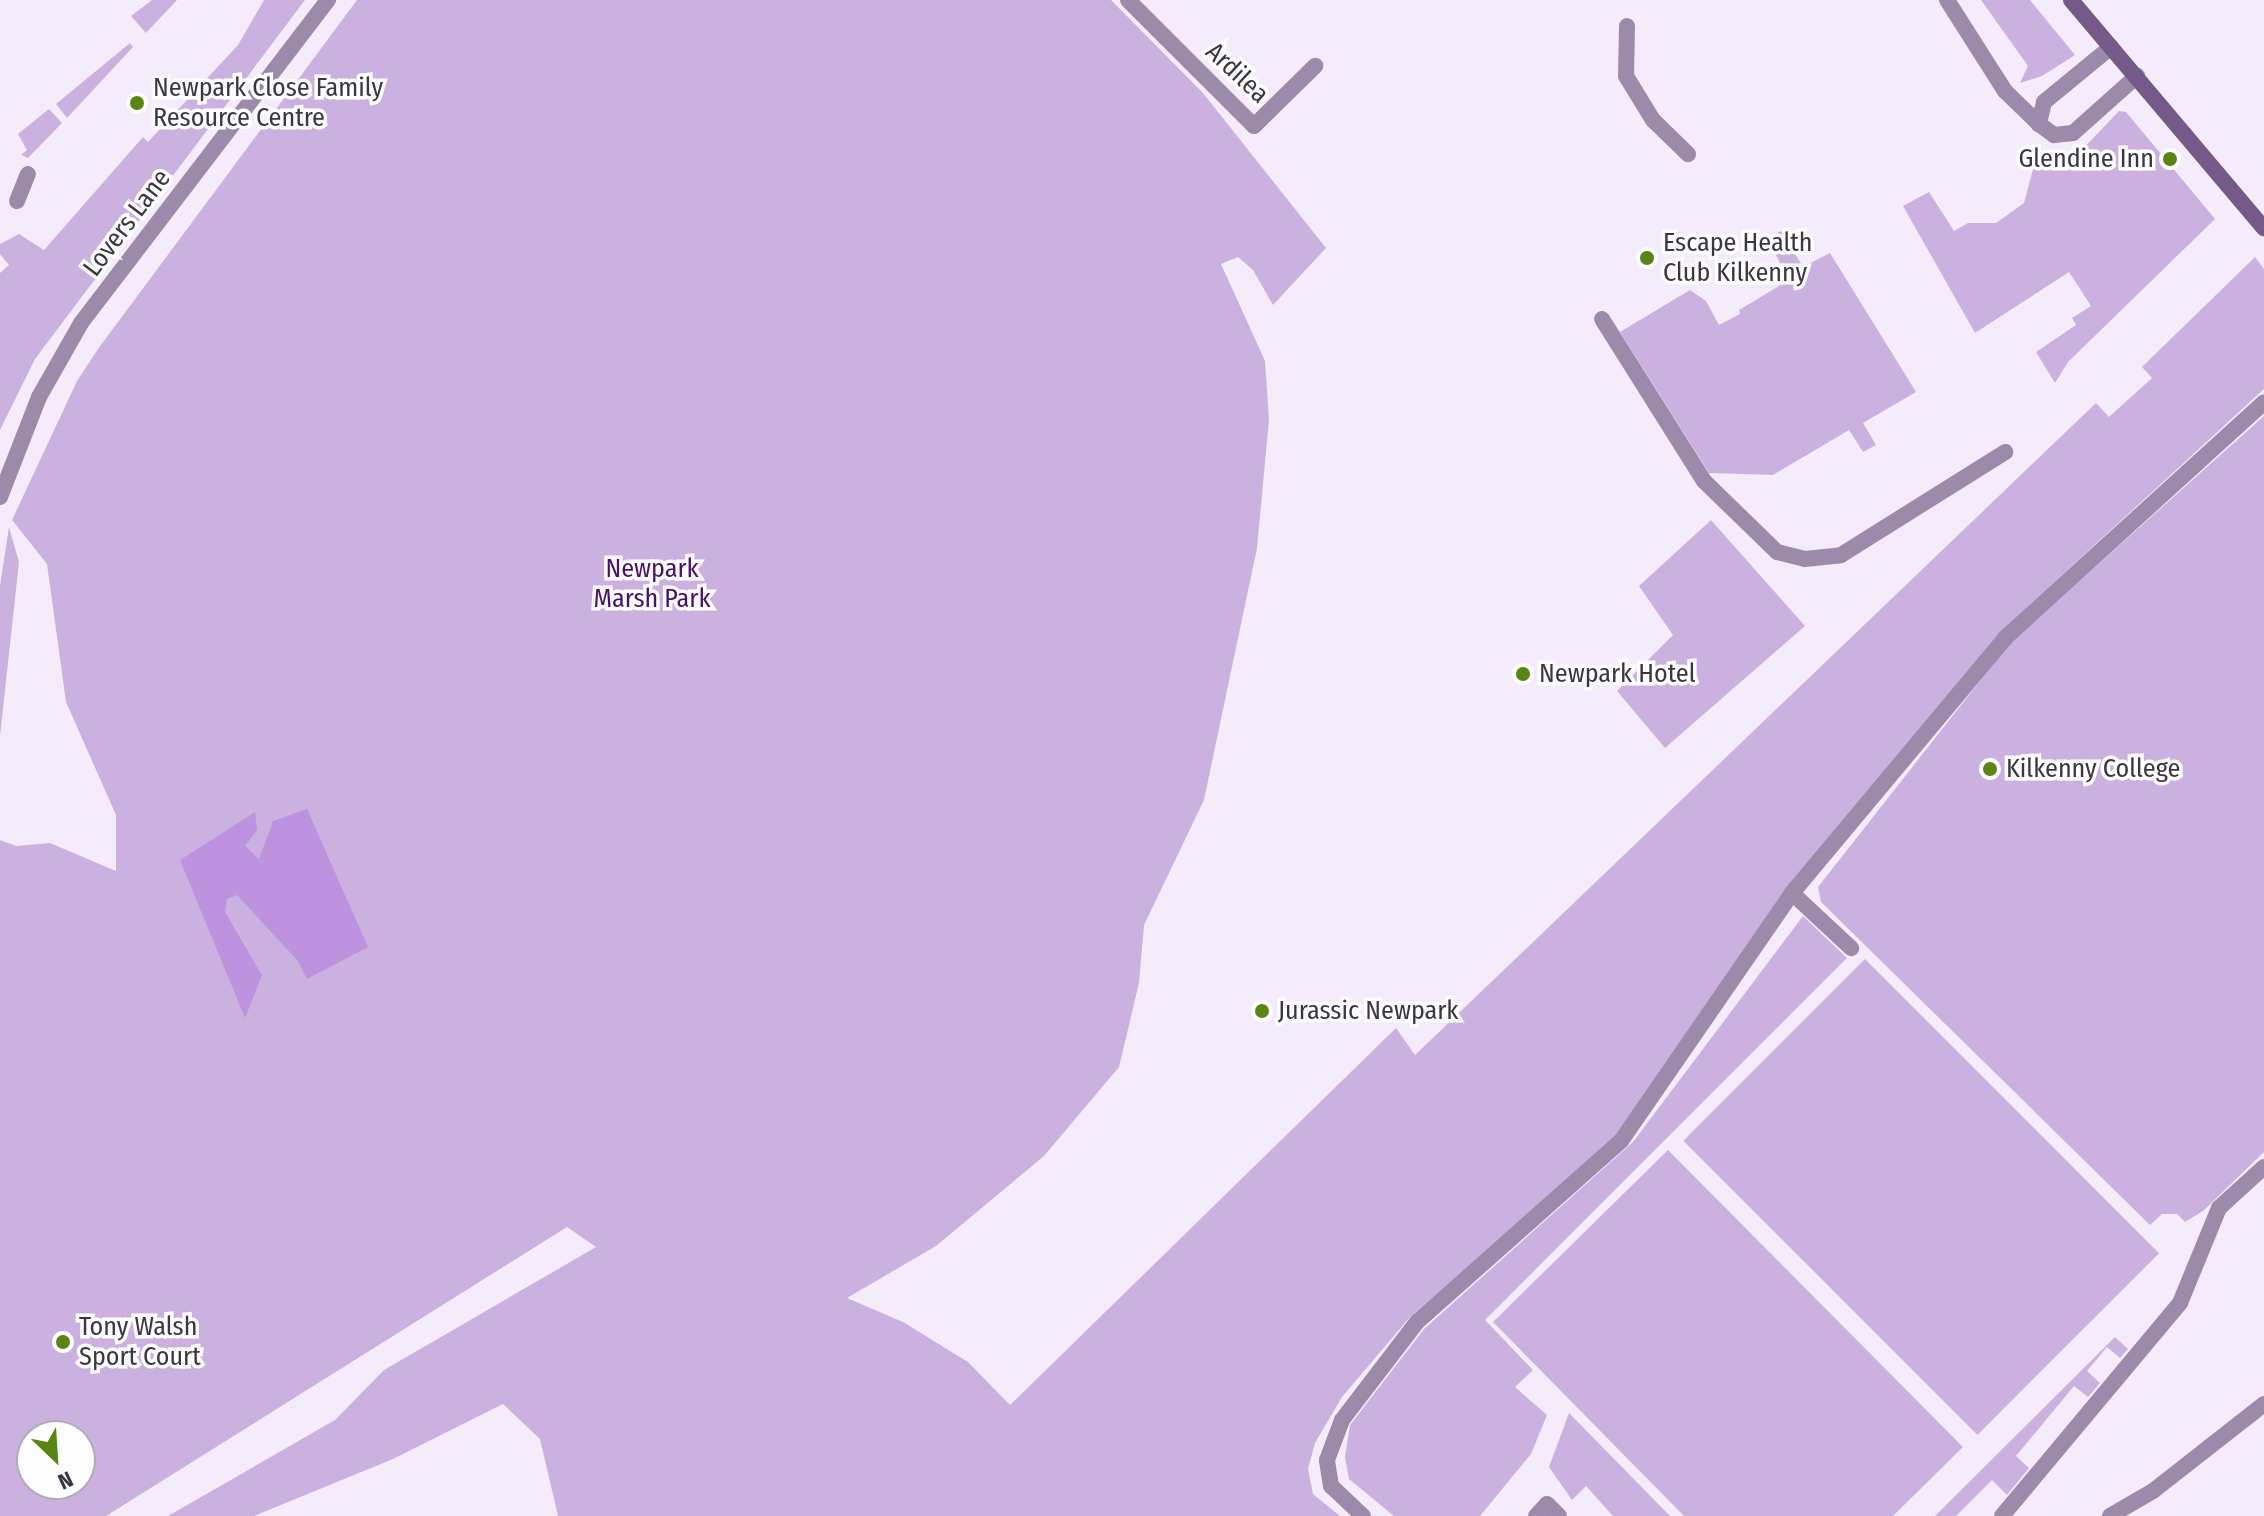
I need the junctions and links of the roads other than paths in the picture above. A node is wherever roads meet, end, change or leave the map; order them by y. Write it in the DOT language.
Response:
graph roads {
  1 [pos="328,0"];
  2 [pos="1128,0"];
  3 [pos="1947,0"];
  4 [pos="2071,0"];
  5 [pos="1627,26"];
  6 [pos="2111,47"];
  7 [pos="1315,66"];
  8 [pos="2137,76"];
  9 [pos="2039,124"];
  10 [pos="1688,154"];
  11 [pos="28,174"];
  12 [pos="17,201"];
  13 [pos="2264,228"];
  14 [pos="1602,319"];
  15 [pos="2264,402"];
  16 [pos="2005,452"];
  17 [pos="0,497"];
  18 [pos="1792,893"];
  19 [pos="1851,948"];
  20 [pos="2264,1167"];
  21 [pos="2264,1404"];
  22 [pos="1363,1516"];
  23 [pos="1536,1516"];
  24 [pos="1559,1516"];
  25 [pos="2002,1516"];
  26 [pos="2110,1516"];
  1 -- 17 [label="street, Lovers Lane"];
  2 -- 7 [label="street, Ardilea"];
  3 -- 9 [label="street"];
  4 -- 6 [label="main road"];
  5 -- 10 [label="street"];
  6 -- 8 [label="main road"];
  6 -- 9 [label="street"];
  8 -- 9 [label="street"];
  8 -- 13 [label="main road"];
  11 -- 12 [label="street"];
  14 -- 16 [label="street"];
  15 -- 18 [label="street"];
  18 -- 19 [label="street"];
  18 -- 22 [label="street"];
  20 -- 25 [label="street"];
  21 -- 26 [label="street"];
  23 -- 24 [label="street"];
}
